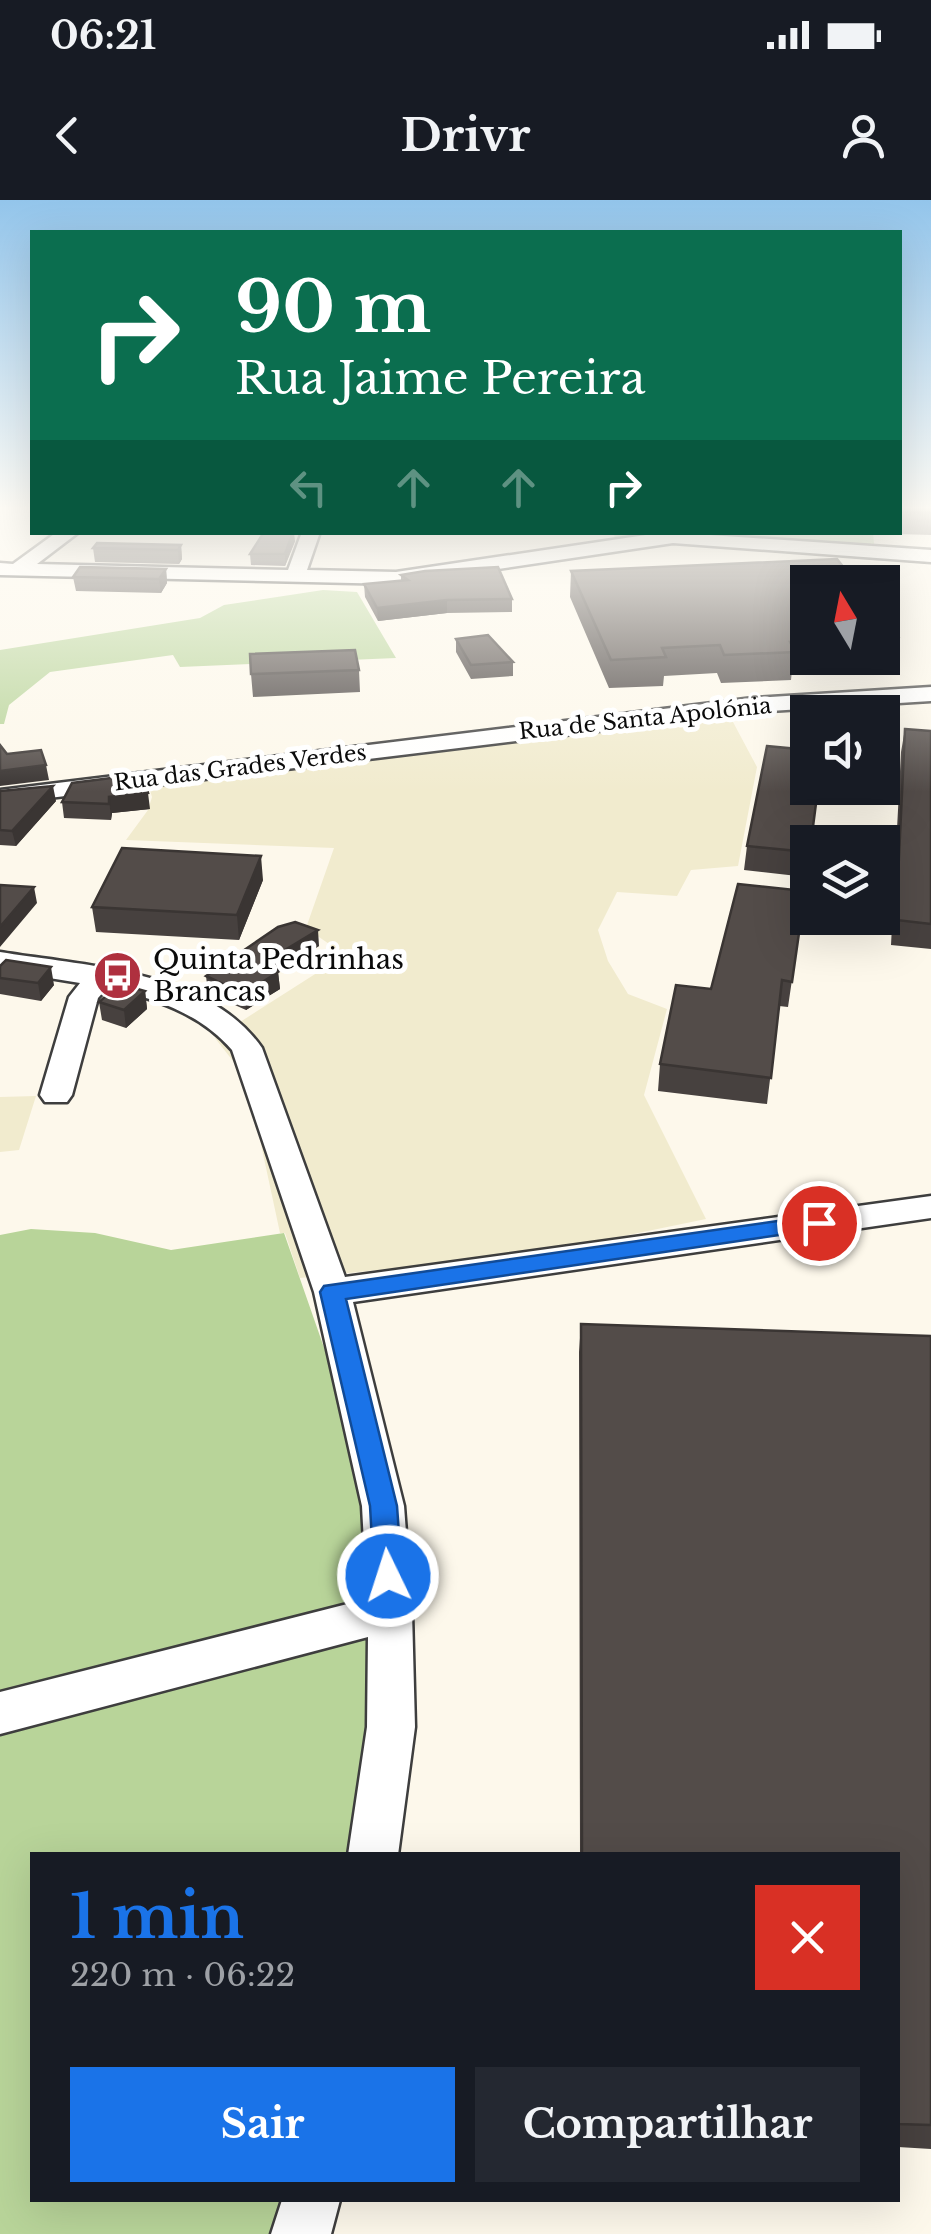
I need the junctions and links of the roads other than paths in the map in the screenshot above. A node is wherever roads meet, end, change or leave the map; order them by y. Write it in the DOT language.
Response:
graph roads {
  1 [pos="931,694"];
  2 [pos="480,737"];
  3 [pos="1,797"];
  4 [pos="0,960"];
  5 [pos="98,980"];
  6 [pos="56,1095"];
  7 [pos="931,1207"];
  8 [pos="332,1292"];
  9 [pos="390,1612"];
  10 [pos="0,1713"];
  11 [pos="373,1852"];
  12 [pos="310,2202"];
  13 [pos="301,2234"];
  1 -- 2 [label="street, Rua de Santa Apolónia"];
  2 -- 3 [label="street, Rua das Grades Verdes"];
  4 -- 5 [label="street"];
  5 -- 6 [label="street"];
  5 -- 8 [label="street"];
  7 -- 8 [label="street"];
  8 -- 9 [label="street"];
  9 -- 10 [label="street"];
  9 -- 11 [label="street"];
  12 -- 13 [label="street"];
}
